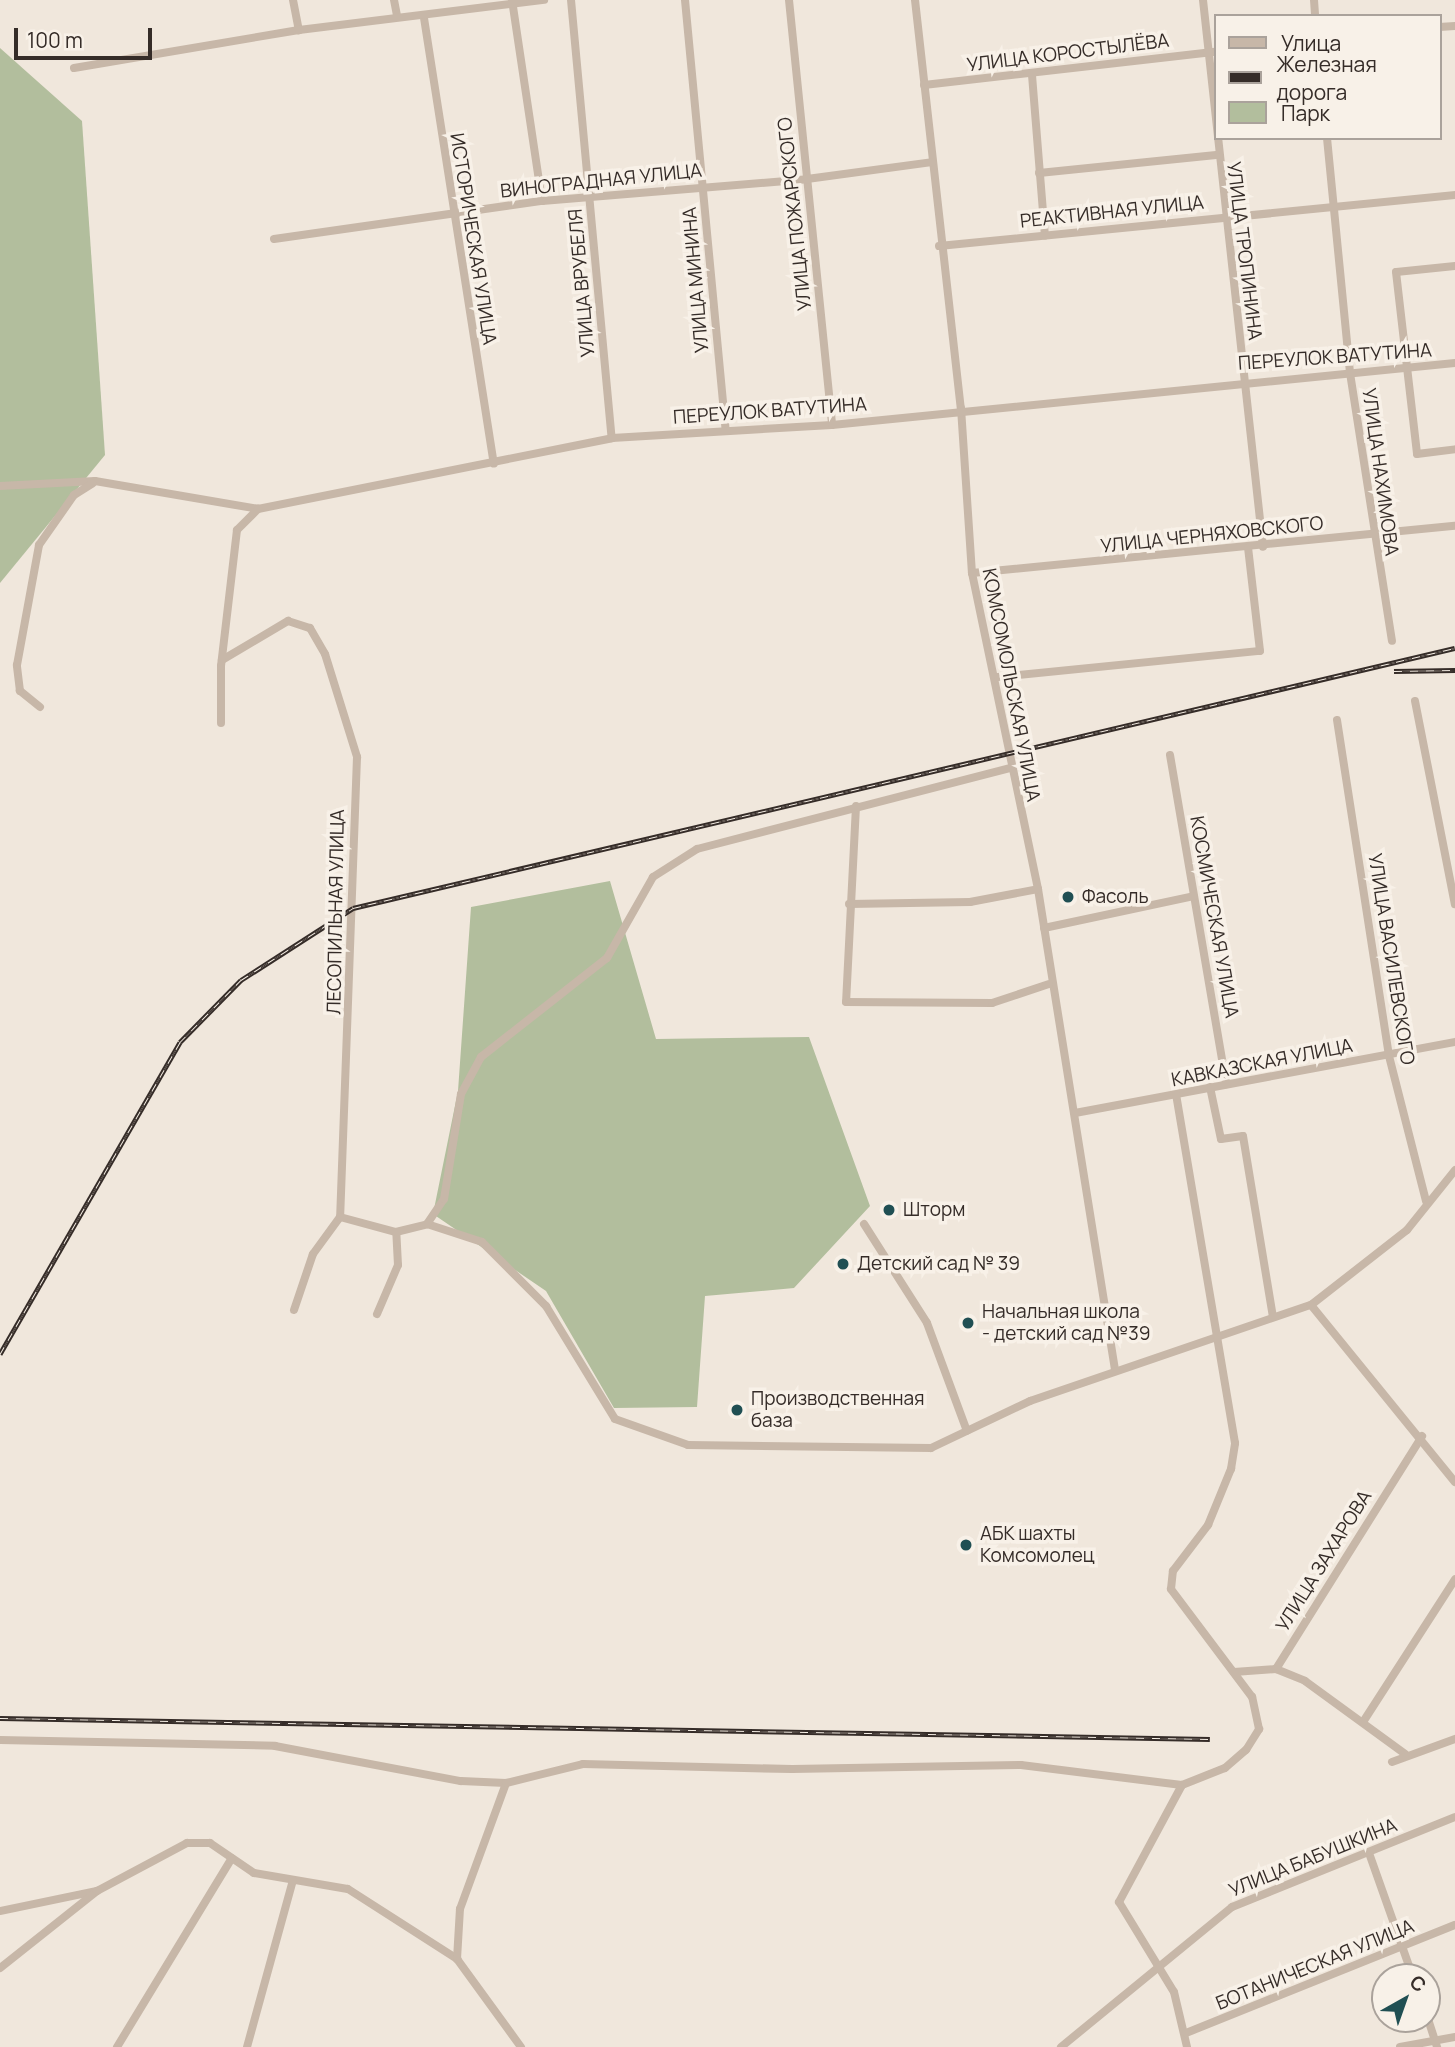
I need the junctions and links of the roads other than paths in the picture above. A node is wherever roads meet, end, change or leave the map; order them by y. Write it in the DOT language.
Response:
graph roads {
  1 [pos="293,0"];
  2 [pos="394,0"];
  3 [pos="544,0"];
  4 [pos="571,0"];
  5 [pos="685,0"];
  6 [pos="789,0"];
  7 [pos="915,0"];
  8 [pos="1203,0"];
  9 [pos="513,3"];
  10 [pos="397,16"];
  11 [pos="424,18"];
  12 [pos="299,30"];
  13 [pos="1214,52"];
  14 [pos="1204,53"];
  15 [pos="74,68"];
  16 [pos="1032,75"];
  17 [pos="924,85"];
  18 [pos="1214,138"];
  19 [pos="1214,140"];
  20 [pos="1327,140"];
  21 [pos="1216,155"];
  22 [pos="932,162"];
  23 [pos="1039,173"];
  24 [pos="807,180"];
  25 [pos="704,186"];
  26 [pos="1455,195"];
  27 [pos="590,198"];
  28 [pos="542,201"];
  29 [pos="1334,206"];
  30 [pos="451,213"];
  31 [pos="1223,217"];
  32 [pos="1045,235"];
  33 [pos="274,239"];
  34 [pos="939,246"];
  35 [pos="1455,267"];
  36 [pos="1455,363"];
  37 [pos="1408,367"];
  38 [pos="1350,373"];
  39 [pos="1244,379"];
  40 [pos="961,408"];
  41 [pos="832,425"];
  42 [pos="726,431"];
  43 [pos="612,438"];
  44 [pos="1455,449"];
  45 [pos="494,464"];
  46 [pos="95,481"];
  47 [pos="0,486"];
  48 [pos="258,509"];
  49 [pos="1455,526"];
  50 [pos="1372,534"];
  51 [pos="1263,547"];
  52 [pos="1248,548"];
  53 [pos="972,573"];
  54 [pos="1392,641"];
  55 [pos="222,660"];
  56 [pos="998,677"];
  57 [pos="1415,701"];
  58 [pos="40,707"];
  59 [pos="1337,720"];
  60 [pos="221,723"];
  61 [pos="1170,755"];
  62 [pos="1010,768"];
  63 [pos="856,806"];
  64 [pos="1038,889"];
  65 [pos="1194,896"];
  66 [pos="849,904"];
  67 [pos="1455,904"];
  68 [pos="1044,928"];
  69 [pos="1049,984"];
  70 [pos="1455,1042"];
  71 [pos="1389,1056"];
  72 [pos="1226,1084"];
  73 [pos="1210,1087"];
  74 [pos="1176,1095"];
  75 [pos="1075,1113"];
  76 [pos="1455,1170"];
  77 [pos="1426,1201"];
  78 [pos="340,1217"];
  79 [pos="427,1224"];
  80 [pos="864,1224"];
  81 [pos="396,1232"];
  82 [pos="1311,1305"];
  83 [pos="294,1310"];
  84 [pos="377,1314"];
  85 [pos="1273,1317"];
  86 [pos="1217,1334"];
  87 [pos="1115,1371"];
  88 [pos="967,1431"];
  89 [pos="1422,1436"];
  90 [pos="1455,1482"];
  91 [pos="1455,1579"];
  92 [pos="1276,1669"];
  93 [pos="1234,1672"];
  94 [pos="1363,1722"];
  95 [pos="1455,1739"];
  96 [pos="0,1740"];
  97 [pos="1405,1754"];
  98 [pos="1392,1762"];
  99 [pos="506,1783"];
  100 [pos="1182,1785"];
  101 [pos="1455,1817"];
  102 [pos="1369,1853"];
  103 [pos="232,1858"];
  104 [pos="293,1880"];
  105 [pos="97,1891"];
  106 [pos="0,1911"];
  107 [pos="1455,1925"];
  108 [pos="1403,1947"];
  109 [pos="457,1959"];
  110 [pos="1408,1963"];
  111 [pos="0,1968"];
  112 [pos="1162,1970"];
  113 [pos="1186,2033"];
  114 [pos="1455,2037"];
  115 [pos="1436,2044"];
  116 [pos="117,2047"];
  117 [pos="247,2047"];
  118 [pos="521,2047"];
  119 [pos="1061,2047"];
  120 [pos="1187,2047"];
  121 [pos="1399,2047"];
  1 -- 12 [label="street"];
  2 -- 10 [label="street"];
  3 -- 9 [label="street"];
  4 -- 27 [label="street, УЛИЦА ВРУБЕЛЯ"];
  5 -- 25 [label="street, УЛИЦА МИНИНА"];
  6 -- 24 [label="street, УЛИЦА ПОЖАРСКОГО"];
  7 -- 17 [label="street, КОМСОМОЛЬСКАЯ УЛИЦА"];
  8 -- 14 [label="street, УЛИЦА ТРОПИНИНА"];
  9 -- 11 [label="street"];
  9 -- 28 [label="street"];
  10 -- 11 [label="street"];
  10 -- 12 [label="street"];
  11 -- 30 [label="street, ИСТОРИЧЕСКАЯ УЛИЦА"];
  12 -- 15 [label="street"];
  13 -- 14 [label="street, УЛИЦА КОРОСТЫЛЁВА"];
  14 -- 16 [label="street, УЛИЦА КОРОСТЫЛЁВА"];
  14 -- 18 [label="street, УЛИЦА ТРОПИНИНА"];
  16 -- 17 [label="street, УЛИЦА КОРОСТЫЛЁВА"];
  16 -- 23 [label="street"];
  17 -- 22 [label="street, КОМСОМОЛЬСКАЯ УЛИЦА"];
  19 -- 21 [label="street, УЛИЦА ТРОПИНИНА"];
  20 -- 29 [label="street, УЛИЦА НАХИМОВА"];
  21 -- 23 [label="street"];
  21 -- 31 [label="street, УЛИЦА ТРОПИНИНА"];
  22 -- 24 [label="street, ВИНОГРАДНАЯ УЛИЦА"];
  22 -- 34 [label="street, КОМСОМОЛЬСКАЯ УЛИЦА"];
  23 -- 32 [label="street"];
  24 -- 25 [label="street, ВИНОГРАДНАЯ УЛИЦА"];
  24 -- 41 [label="street, УЛИЦА ПОЖАРСКОГО"];
  25 -- 27 [label="street, ВИНОГРАДНАЯ УЛИЦА"];
  25 -- 42 [label="street, УЛИЦА МИНИНА"];
  26 -- 29 [label="street, РЕАКТИВНАЯ УЛИЦА"];
  27 -- 28 [label="street, ВИНОГРАДНАЯ УЛИЦА"];
  27 -- 43 [label="street, УЛИЦА ВРУБЕЛЯ"];
  28 -- 30 [label="street, ВИНОГРАДНАЯ УЛИЦА"];
  29 -- 31 [label="street, РЕАКТИВНАЯ УЛИЦА"];
  29 -- 38 [label="street, УЛИЦА НАХИМОВА"];
  30 -- 33 [label="street, ВИНОГРАДНАЯ УЛИЦА"];
  30 -- 45 [label="street, ИСТОРИЧЕСКАЯ УЛИЦА"];
  31 -- 32 [label="street, РЕАКТИВНАЯ УЛИЦА"];
  31 -- 39 [label="street, УЛИЦА ТРОПИНИНА"];
  32 -- 34 [label="street, РЕАКТИВНАЯ УЛИЦА"];
  34 -- 40 [label="street, КОМСОМОЛЬСКАЯ УЛИЦА"];
  35 -- 37 [label="street"];
  36 -- 37 [label="street, ПЕРЕУЛОК ВАТУТИНА"];
  37 -- 38 [label="street, ПЕРЕУЛОК ВАТУТИНА"];
  37 -- 44 [label="street"];
  38 -- 39 [label="street, ПЕРЕУЛОК ВАТУТИНА"];
  38 -- 50 [label="street, УЛИЦА НАХИМОВА"];
  39 -- 40 [label="street, ПЕРЕУЛОК ВАТУТИНА"];
  39 -- 51 [label="street, УЛИЦА ТРОПИНИНА"];
  40 -- 41 [label="street, ПЕРЕУЛОК ВАТУТИНА"];
  40 -- 53 [label="street, КОМСОМОЛЬСКАЯ УЛИЦА"];
  41 -- 42 [label="street, ПЕРЕУЛОК ВАТУТИНА"];
  42 -- 43 [label="street, ПЕРЕУЛОК ВАТУТИНА"];
  43 -- 45 [label="street, ПЕРЕУЛОК ВАТУТИНА"];
  45 -- 48 [label="street, ПЕРЕУЛОК ВАТУТИНА"];
  46 -- 47 [label="street, ПЕРЕУЛОК ВАТУТИНА"];
  46 -- 48 [label="street, ПЕРЕУЛОК ВАТУТИНА"];
  46 -- 58 [label="street"];
  48 -- 55 [label="street"];
  49 -- 50 [label="street, УЛИЦА ЧЕРНЯХОВСКОГО"];
  50 -- 51 [label="street, УЛИЦА ЧЕРНЯХОВСКОГО"];
  50 -- 54 [label="street, УЛИЦА НАХИМОВА"];
  51 -- 52 [label="street, УЛИЦА ЧЕРНЯХОВСКОГО"];
  52 -- 53 [label="street, УЛИЦА ЧЕРНЯХОВСКОГО"];
  52 -- 56 [label="street"];
  53 -- 56 [label="street, КОМСОМОЛЬСКАЯ УЛИЦА"];
  55 -- 60 [label="street"];
  55 -- 78 [label="street, ЛЕСОПИЛЬНАЯ УЛИЦА"];
  56 -- 62 [label="street, КОМСОМОЛЬСКАЯ УЛИЦА"];
  57 -- 67 [label="street"];
  59 -- 71 [label="street, УЛИЦА ВАСИЛЕВСКОГО"];
  61 -- 65 [label="street, КОСМИЧЕСКАЯ УЛИЦА"];
  62 -- 63 [label="street"];
  62 -- 64 [label="street, КОМСОМОЛЬСКАЯ УЛИЦА"];
  63 -- 66 [label="street"];
  63 -- 79 [label="street"];
  64 -- 66 [label="street"];
  64 -- 68 [label="street, КОМСОМОЛЬСКАЯ УЛИЦА"];
  65 -- 68 [label="street"];
  65 -- 72 [label="street, КОСМИЧЕСКАЯ УЛИЦА"];
  66 -- 69 [label="street"];
  68 -- 69 [label="street, КОМСОМОЛЬСКАЯ УЛИЦА"];
  69 -- 75 [label="street, КОМСОМОЛЬСКАЯ УЛИЦА"];
  70 -- 71 [label="street, КАВКАЗСКАЯ УЛИЦА"];
  71 -- 72 [label="street, КАВКАЗСКАЯ УЛИЦА"];
  71 -- 77 [label="street, УЛИЦА ВАСИЛЕВСКОГО"];
  72 -- 73 [label="street, КАВКАЗСКАЯ УЛИЦА"];
  73 -- 74 [label="street, КАВКАЗСКАЯ УЛИЦА"];
  73 -- 85 [label="street"];
  74 -- 75 [label="street, КАВКАЗСКАЯ УЛИЦА"];
  74 -- 86 [label="street"];
  75 -- 87 [label="street, КОМСОМОЛЬСКАЯ УЛИЦА"];
  76 -- 77 [label="street"];
  77 -- 82 [label="street"];
  78 -- 81 [label="street"];
  78 -- 83 [label="street"];
  79 -- 81 [label="street"];
  79 -- 88 [label="street"];
  80 -- 88 [label="street"];
  81 -- 84 [label="street"];
  82 -- 85 [label="street"];
  82 -- 89 [label="street"];
  85 -- 86 [label="street"];
  86 -- 87 [label="street"];
  86 -- 93 [label="street"];
  87 -- 88 [label="street"];
  89 -- 90 [label="street"];
  89 -- 92 [label="street, УЛИЦА ЗАХАРОВА"];
  91 -- 94 [label="street"];
  92 -- 93 [label="street"];
  92 -- 94 [label="street"];
  93 -- 100 [label="street"];
  94 -- 97 [label="street"];
  95 -- 97 [label="street"];
  96 -- 99 [label="street"];
  97 -- 98 [label="street"];
  99 -- 100 [label="street"];
  99 -- 109 [label="street"];
  100 -- 112 [label="street"];
  101 -- 102 [label="street, УЛИЦА БАБУШКИНА"];
  102 -- 108 [label="street"];
  102 -- 112 [label="street, УЛИЦА БАБУШКИНА"];
  103 -- 104 [label="street"];
  103 -- 105 [label="street"];
  103 -- 116 [label="street"];
  104 -- 109 [label="street"];
  104 -- 117 [label="street"];
  105 -- 106 [label="street"];
  105 -- 111 [label="street"];
  107 -- 108 [label="street, БОТАНИЧЕСКАЯ УЛИЦА"];
  108 -- 110 [label="street"];
  108 -- 113 [label="street, БОТАНИЧЕСКАЯ УЛИЦА"];
  109 -- 118 [label="street"];
  112 -- 113 [label="street"];
  112 -- 119 [label="street, УЛИЦА БАБУШКИНА"];
  113 -- 120 [label="street"];
  114 -- 115 [label="street"];
  115 -- 121 [label="street"];
}
